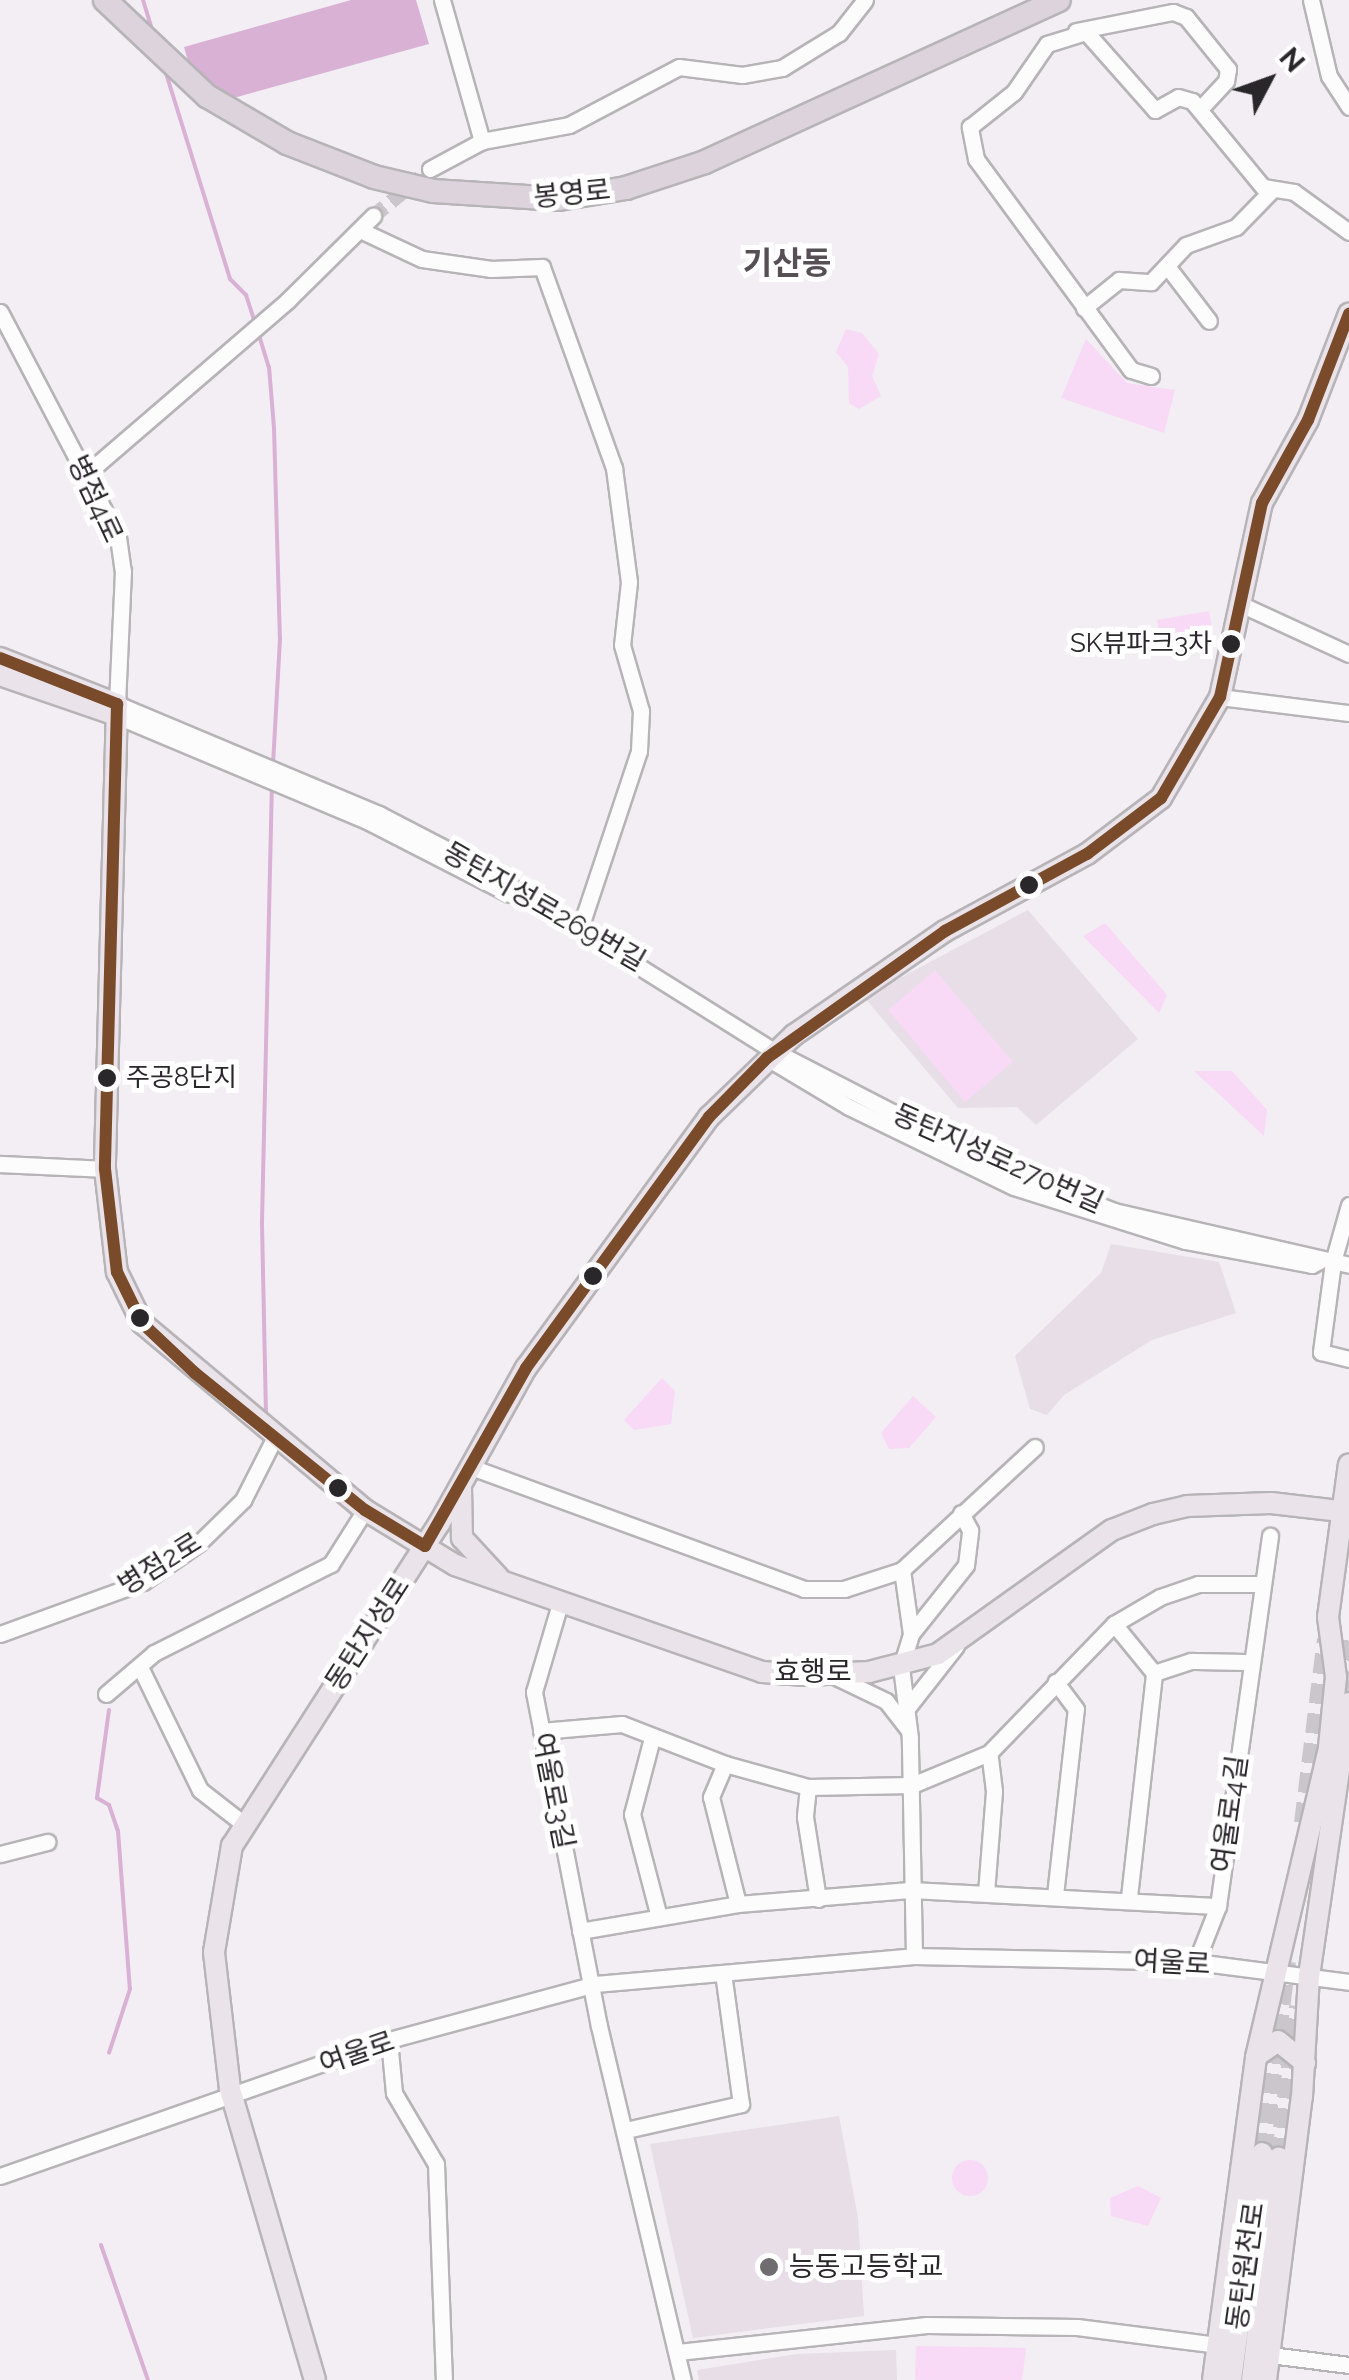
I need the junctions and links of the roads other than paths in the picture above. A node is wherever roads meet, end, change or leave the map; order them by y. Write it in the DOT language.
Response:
graph roads {
  1 [pos="91,0"];
  2 [pos="108,0"];
  3 [pos="442,0"];
  4 [pos="864,0"];
  5 [pos="1059,0"];
  6 [pos="1310,0"];
  7 [pos="132,28"];
  8 [pos="1075,31"];
  9 [pos="1349,107"];
  10 [pos="1200,109"];
  11 [pos="482,141"];
  12 [pos="430,170"];
  13 [pos="1272,190"];
  14 [pos="373,216"];
  15 [pos="360,230"];
  16 [pos="1349,232"];
  17 [pos="1166,266"];
  18 [pos="1084,308"];
  19 [pos="0,312"];
  20 [pos="1349,314"];
  21 [pos="1209,320"];
  22 [pos="1151,376"];
  23 [pos="86,474"];
  24 [pos="1238,603"];
  25 [pos="1349,654"];
  26 [pos="0,658"];
  27 [pos="0,676"];
  28 [pos="1220,698"];
  29 [pos="117,710"];
  30 [pos="1349,713"];
  31 [pos="302,786"];
  32 [pos="581,925"];
  33 [pos="771,1054"];
  34 [pos="0,1164"];
  35 [pos="105,1169"];
  36 [pos="1349,1206"];
  37 [pos="1334,1262"];
  38 [pos="1349,1358"];
  39 [pos="280,1441"];
  40 [pos="1034,1447"];
  41 [pos="1349,1464"];
  42 [pos="466,1476"];
  43 [pos="365,1510"];
  44 [pos="1346,1511"];
  45 [pos="962,1513"];
  46 [pos="1270,1536"];
  47 [pos="425,1546"];
  48 [pos="902,1570"];
  49 [pos="504,1582"];
  50 [pos="1262,1584"];
  51 [pos="561,1600"];
  52 [pos="1114,1624"];
  53 [pos="0,1634"];
  54 [pos="911,1634"];
  55 [pos="956,1646"];
  56 [pos="1250,1662"];
  57 [pos="140,1666"];
  58 [pos="901,1666"];
  59 [pos="1154,1673"];
  60 [pos="832,1675"];
  61 [pos="1056,1682"];
  62 [pos="106,1694"];
  63 [pos="1349,1703"];
  64 [pos="908,1707"];
  65 [pos="910,1731"];
  66 [pos="541,1732"];
  67 [pos="652,1738"];
  68 [pos="1340,1748"];
  69 [pos="989,1753"];
  70 [pos="726,1764"];
  71 [pos="912,1785"];
  72 [pos="808,1788"];
  73 [pos="245,1824"];
  74 [pos="48,1842"];
  75 [pos="0,1854"];
  76 [pos="909,1890"];
  77 [pos="986,1893"];
  78 [pos="1055,1895"];
  79 [pos="1129,1898"];
  80 [pos="818,1899"];
  81 [pos="738,1904"];
  82 [pos="1218,1906"];
  83 [pos="659,1917"];
  84 [pos="580,1931"];
  85 [pos="914,1956"];
  86 [pos="1196,1962"];
  87 [pos="1279,1972"];
  88 [pos="723,1973"];
  89 [pos="1308,1976"];
  90 [pos="1349,1982"];
  91 [pos="595,1984"];
  92 [pos="389,2040"];
  93 [pos="1256,2058"];
  94 [pos="1306,2063"];
  95 [pos="232,2098"];
  96 [pos="626,2130"];
  97 [pos="0,2176"];
  98 [pos="1218,2345"];
  99 [pos="678,2352"];
  100 [pos="1270,2355"];
  101 [pos="1349,2365"];
  102 [pos="314,2380"];
  103 [pos="444,2380"];
  104 [pos="683,2380"];
  105 [pos="1214,2380"];
  106 [pos="1231,2380"];
  107 [pos="1252,2380"];
  108 [pos="1266,2380"];
  1 -- 7 [label="highway"];
  2 -- 7 [label="highway, 봉영로"];
  3 -- 11 [label="street"];
  4 -- 11 [label="street"];
  5 -- 7 [label="highway, 봉영로"];
  6 -- 9 [label="street"];
  8 -- 10 [label="street"];
  8 -- 10 [label="street"];
  8 -- 18 [label="street"];
  10 -- 13 [label="street"];
  11 -- 12 [label="street"];
  13 -- 16 [label="street"];
  13 -- 17 [label="street"];
  14 -- 15 [label="street"];
  15 -- 23 [label="street"];
  15 -- 32 [label="street"];
  17 -- 18 [label="street"];
  17 -- 21 [label="street"];
  18 -- 22 [label="street"];
  19 -- 23 [label="street, 병점4로"];
  20 -- 24 [label="main road, 동탄지성로"];
  23 -- 29 [label="street, 병점4로"];
  24 -- 25 [label="street"];
  24 -- 28 [label="main road, 동탄지성로"];
  26 -- 29 [label="main road"];
  27 -- 29 [label="main road"];
  28 -- 30 [label="street"];
  28 -- 33 [label="main road, 동탄지성로"];
  29 -- 31 [label="street"];
  29 -- 35 [label="main road"];
  31 -- 32 [label="street, 동탄지성로269번길"];
  31 -- 33 [label="street"];
  32 -- 33 [label="street, 동탄지성로269번길"];
  33 -- 37 [label="street"];
  33 -- 42 [label="main road, 동탄지성로"];
  34 -- 35 [label="street"];
  35 -- 39 [label="main road, 효행로"];
  36 -- 37 [label="street"];
  37 -- 38 [label="street"];
  39 -- 43 [label="main road, 효행로"];
  39 -- 53 [label="street, 병점2로"];
  40 -- 45 [label="street"];
  41 -- 44 [label="main road"];
  42 -- 47 [label="main road, 동탄지성로"];
  42 -- 48 [label="street"];
  42 -- 49 [label="main road"];
  43 -- 47 [label="main road, 효행로"];
  43 -- 57 [label="street"];
  44 -- 55 [label="main road, 효행로"];
  44 -- 68 [label="main road"];
  45 -- 48 [label="street"];
  45 -- 54 [label="street"];
  46 -- 50 [label="street, 여울로4길"];
  47 -- 49 [label="main road, 효행로"];
  47 -- 73 [label="main road, 동탄지성로"];
  48 -- 54 [label="street"];
  49 -- 51 [label="main road, 효행로"];
  50 -- 52 [label="street"];
  50 -- 56 [label="street, 여울로4길"];
  51 -- 60 [label="main road, 효행로"];
  51 -- 66 [label="street, 여울로3길"];
  52 -- 59 [label="street"];
  52 -- 61 [label="street"];
  54 -- 58 [label="street"];
  55 -- 58 [label="main road, 효행로"];
  55 -- 64 [label="street"];
  56 -- 59 [label="street"];
  56 -- 82 [label="street, 여울로4길"];
  57 -- 62 [label="street"];
  57 -- 73 [label="street"];
  58 -- 60 [label="main road, 효행로"];
  58 -- 64 [label="street"];
  59 -- 79 [label="street"];
  60 -- 65 [label="street"];
  61 -- 69 [label="street"];
  61 -- 78 [label="street"];
  63 -- 68 [label="main road"];
  64 -- 65 [label="street"];
  65 -- 71 [label="street"];
  66 -- 67 [label="street"];
  66 -- 84 [label="street, 여울로3길"];
  67 -- 70 [label="street"];
  67 -- 83 [label="street"];
  68 -- 87 [label="main road"];
  68 -- 89 [label="main road"];
  69 -- 71 [label="street"];
  69 -- 77 [label="street"];
  70 -- 72 [label="street"];
  70 -- 81 [label="street"];
  71 -- 72 [label="street"];
  71 -- 76 [label="street"];
  72 -- 80 [label="street"];
  73 -- 95 [label="main road, 동탄지성로"];
  74 -- 75 [label="street"];
  76 -- 77 [label="street"];
  76 -- 80 [label="street"];
  76 -- 85 [label="street"];
  77 -- 78 [label="street"];
  78 -- 79 [label="street"];
  79 -- 82 [label="street"];
  80 -- 81 [label="street"];
  81 -- 83 [label="street"];
  82 -- 86 [label="street, 여울로4길"];
  83 -- 84 [label="street"];
  84 -- 91 [label="street, 여울로3길"];
  85 -- 86 [label="street, 여울로"];
  85 -- 88 [label="street, 여울로"];
  86 -- 87 [label="street, 여울로"];
  87 -- 89 [label="street, 여울로"];
  87 -- 93 [label="main road"];
  88 -- 91 [label="street, 여울로"];
  88 -- 96 [label="street"];
  89 -- 90 [label="street"];
  89 -- 94 [label="main road"];
  91 -- 92 [label="street, 여울로"];
  91 -- 96 [label="street, 여울로3길"];
  92 -- 95 [label="street, 여울로"];
  92 -- 103 [label="street"];
  93 -- 94 [label="main road"];
  93 -- 98 [label="main road"];
  94 -- 100 [label="main road"];
  95 -- 97 [label="street, 여울로"];
  95 -- 102 [label="main road, 동탄지성로"];
  96 -- 99 [label="street, 여울로3길"];
  98 -- 99 [label="street"];
  98 -- 105 [label="main road"];
  99 -- 104 [label="street, 여울로3길"];
  100 -- 101 [label="street"];
  100 -- 108 [label="main road"];
  106 -- 107 [label="main road, 동탄원천로"];
}
